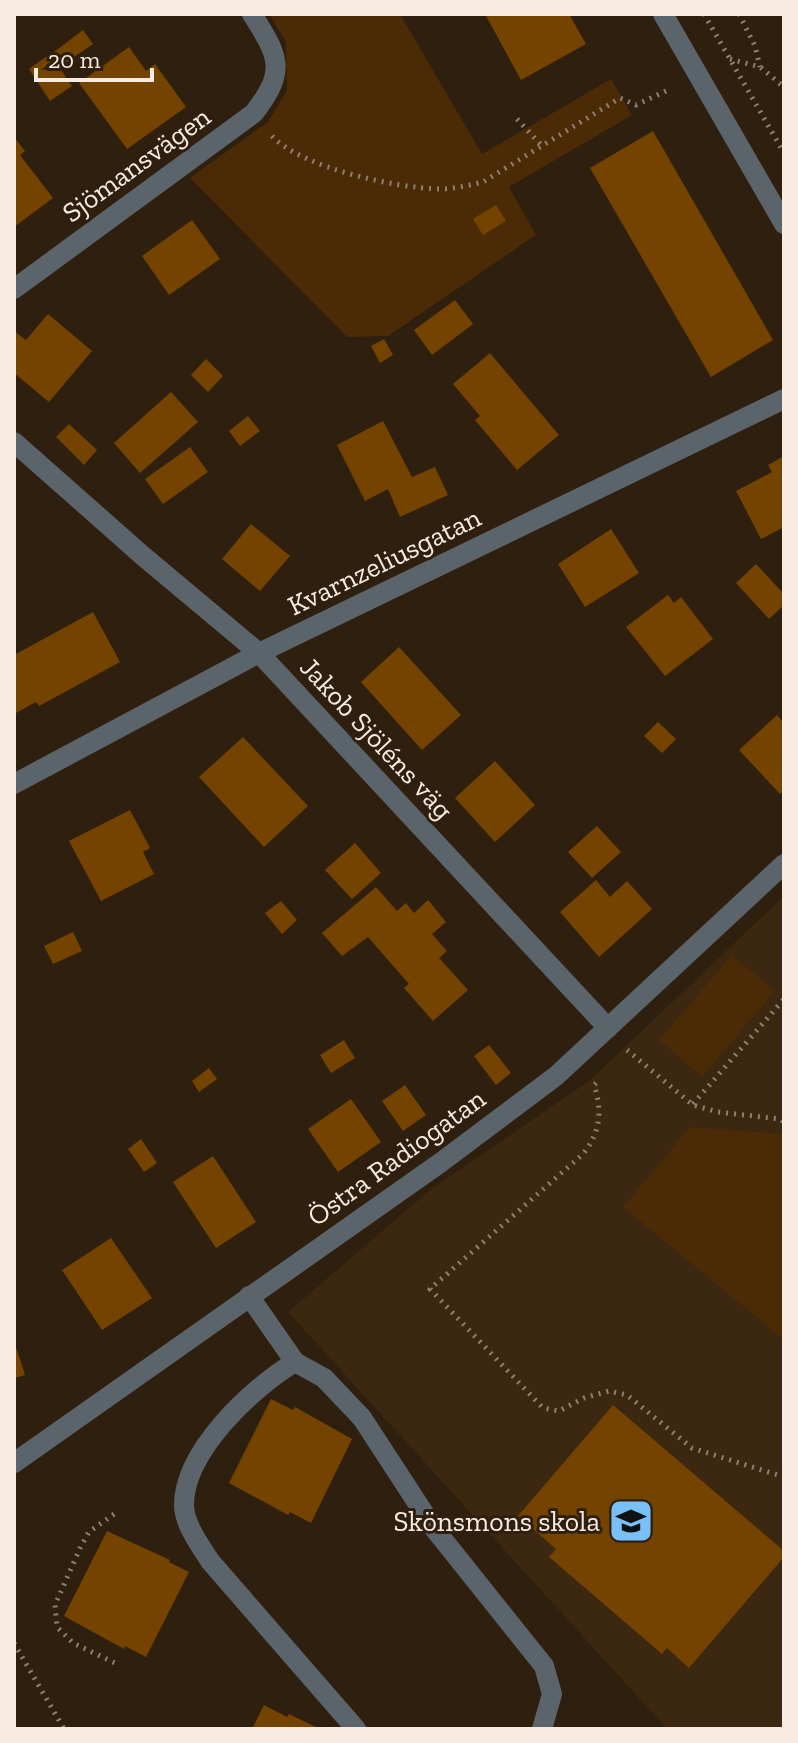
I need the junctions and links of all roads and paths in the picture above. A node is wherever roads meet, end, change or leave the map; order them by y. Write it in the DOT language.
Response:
graph roads {
  1 [pos="252,14"];
  2 [pos="663,14"];
  3 [pos="704,14"];
  4 [pos="739,14"];
  5 [pos="730,59"];
  6 [pos="760,67"];
  7 [pos="784,87"];
  8 [pos="666,91"];
  9 [pos="254,113"];
  10 [pos="517,119"];
  11 [pos="542,146"];
  12 [pos="784,153"];
  13 [pos="784,224"];
  14 [pos="14,289"];
  15 [pos="784,399"];
  16 [pos="14,442"];
  17 [pos="259,653"];
  18 [pos="14,784"];
  19 [pos="784,864"];
  20 [pos="784,999"];
  21 [pos="608,1028"];
  22 [pos="605,1074"];
  23 [pos="693,1105"];
  24 [pos="784,1122"];
  25 [pos="249,1296"];
  26 [pos="295,1362"];
  27 [pos="14,1463"];
  28 [pos="784,1477"];
  29 [pos="114,1514"];
  30 [pos="14,1643"];
  31 [pos="117,1664"];
  32 [pos="64,1729"];
  33 [pos="356,1729"];
  34 [pos="542,1729"];
  1 -- 9 [label="street, Sjömansvägen"];
  2 -- 13 [label="street"];
  3 -- 5 [label="path"];
  4 -- 6 [label="path"];
  5 -- 6 [label="path"];
  5 -- 12 [label="path"];
  6 -- 7 [label="path"];
  8 -- 11 [label="path"];
  9 -- 11 [label="path"];
  9 -- 14 [label="street, Sjömansvägen"];
  10 -- 11 [label="path"];
  15 -- 17 [label="street, Kvarnzeliusgatan"];
  16 -- 17 [label="street, Jakob Sjöléns väg"];
  17 -- 18 [label="street, Kvarnzeliusgatan"];
  17 -- 21 [label="street, Jakob Sjöléns väg"];
  19 -- 21 [label="street, Östra Radiogatan"];
  20 -- 23 [label="path"];
  21 -- 23 [label="path"];
  21 -- 25 [label="street, Östra Radiogatan"];
  22 -- 28 [label="path"];
  23 -- 24 [label="path"];
  25 -- 26 [label="street"];
  25 -- 27 [label="street, Östra Radiogatan"];
  26 -- 33 [label="street"];
  26 -- 34 [label="street"];
  29 -- 31 [label="path"];
  30 -- 32 [label="path"];
}
